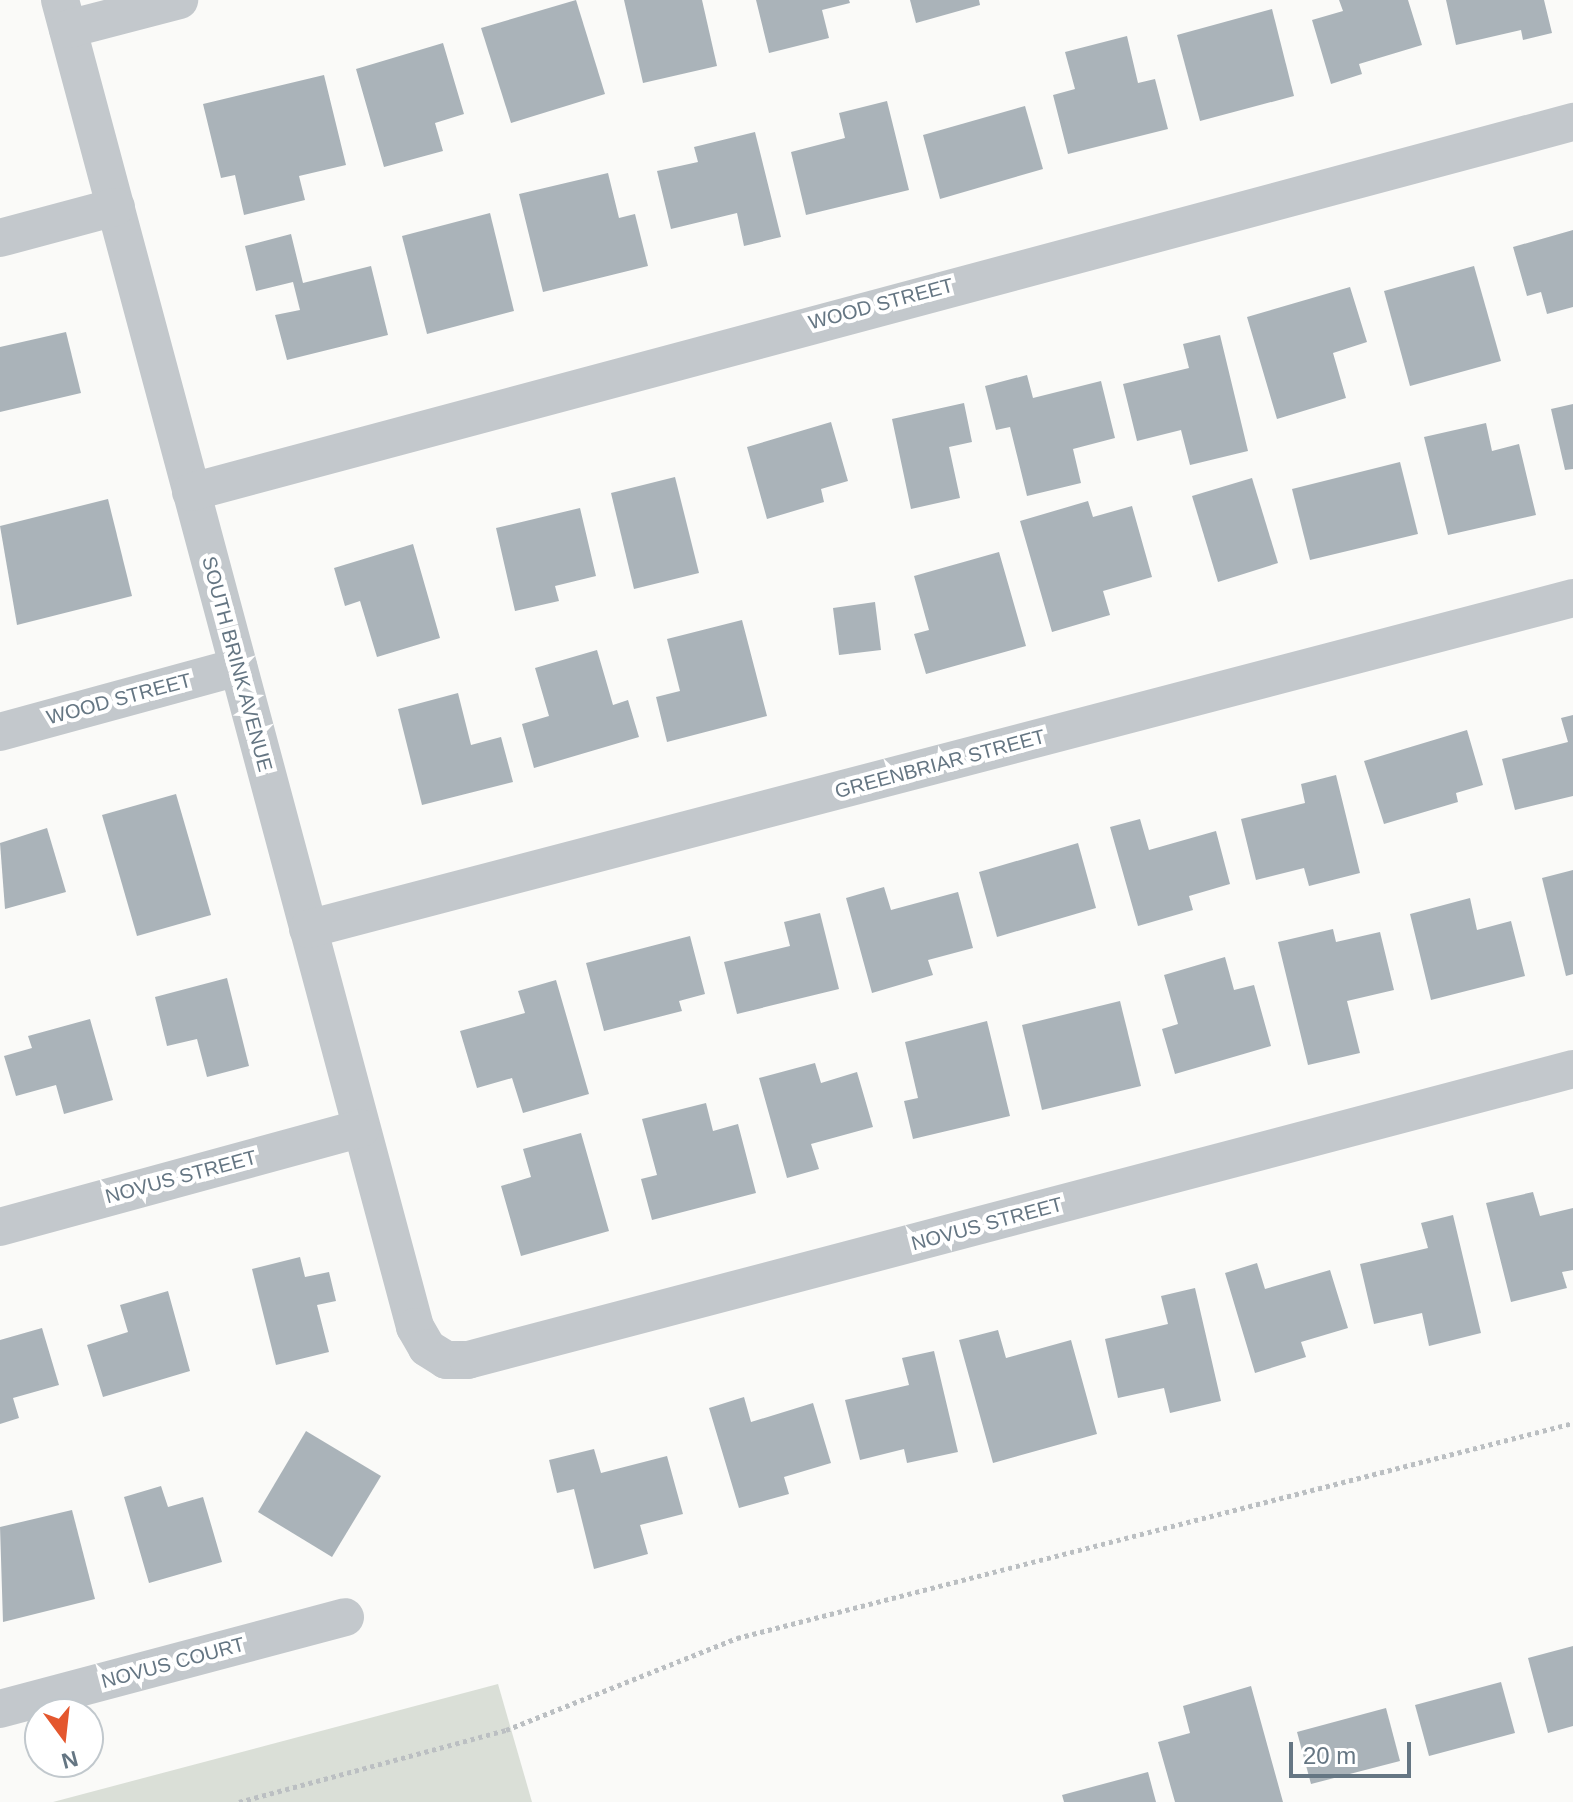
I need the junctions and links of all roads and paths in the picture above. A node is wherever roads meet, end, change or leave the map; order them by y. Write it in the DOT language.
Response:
graph roads {
  1 [pos="179,0"];
  2 [pos="64,15"];
  3 [pos="1573,122"];
  4 [pos="116,207"];
  5 [pos="0,238"];
  6 [pos="191,492"];
  7 [pos="1573,598"];
  8 [pos="238,667"];
  9 [pos="0,732"];
  10 [pos="308,929"];
  11 [pos="1573,1069"];
  12 [pos="361,1128"];
  13 [pos="0,1227"];
  14 [pos="415,1327"];
  15 [pos="1573,1423"];
  16 [pos="345,1617"];
  17 [pos="0,1709"];
  18 [pos="239,1802"];
  1 -- 2 [label="street"];
  2 -- 4 [label="street, SOUTH BRINK AVENUE"];
  3 -- 6 [label="street, WOOD STREET"];
  4 -- 5 [label="street"];
  4 -- 6 [label="street, SOUTH BRINK AVENUE"];
  6 -- 8 [label="street, SOUTH BRINK AVENUE"];
  7 -- 10 [label="street, GREENBRIAR STREET"];
  8 -- 9 [label="street, WOOD STREET"];
  8 -- 10 [label="street, SOUTH BRINK AVENUE"];
  10 -- 12 [label="street, SOUTH BRINK AVENUE"];
  11 -- 14 [label="street, NOVUS STREET"];
  12 -- 13 [label="street, NOVUS STREET"];
  12 -- 14 [label="street, SOUTH BRINK AVENUE"];
  15 -- 18 [label="path"];
  16 -- 17 [label="street, NOVUS COURT"];
}
